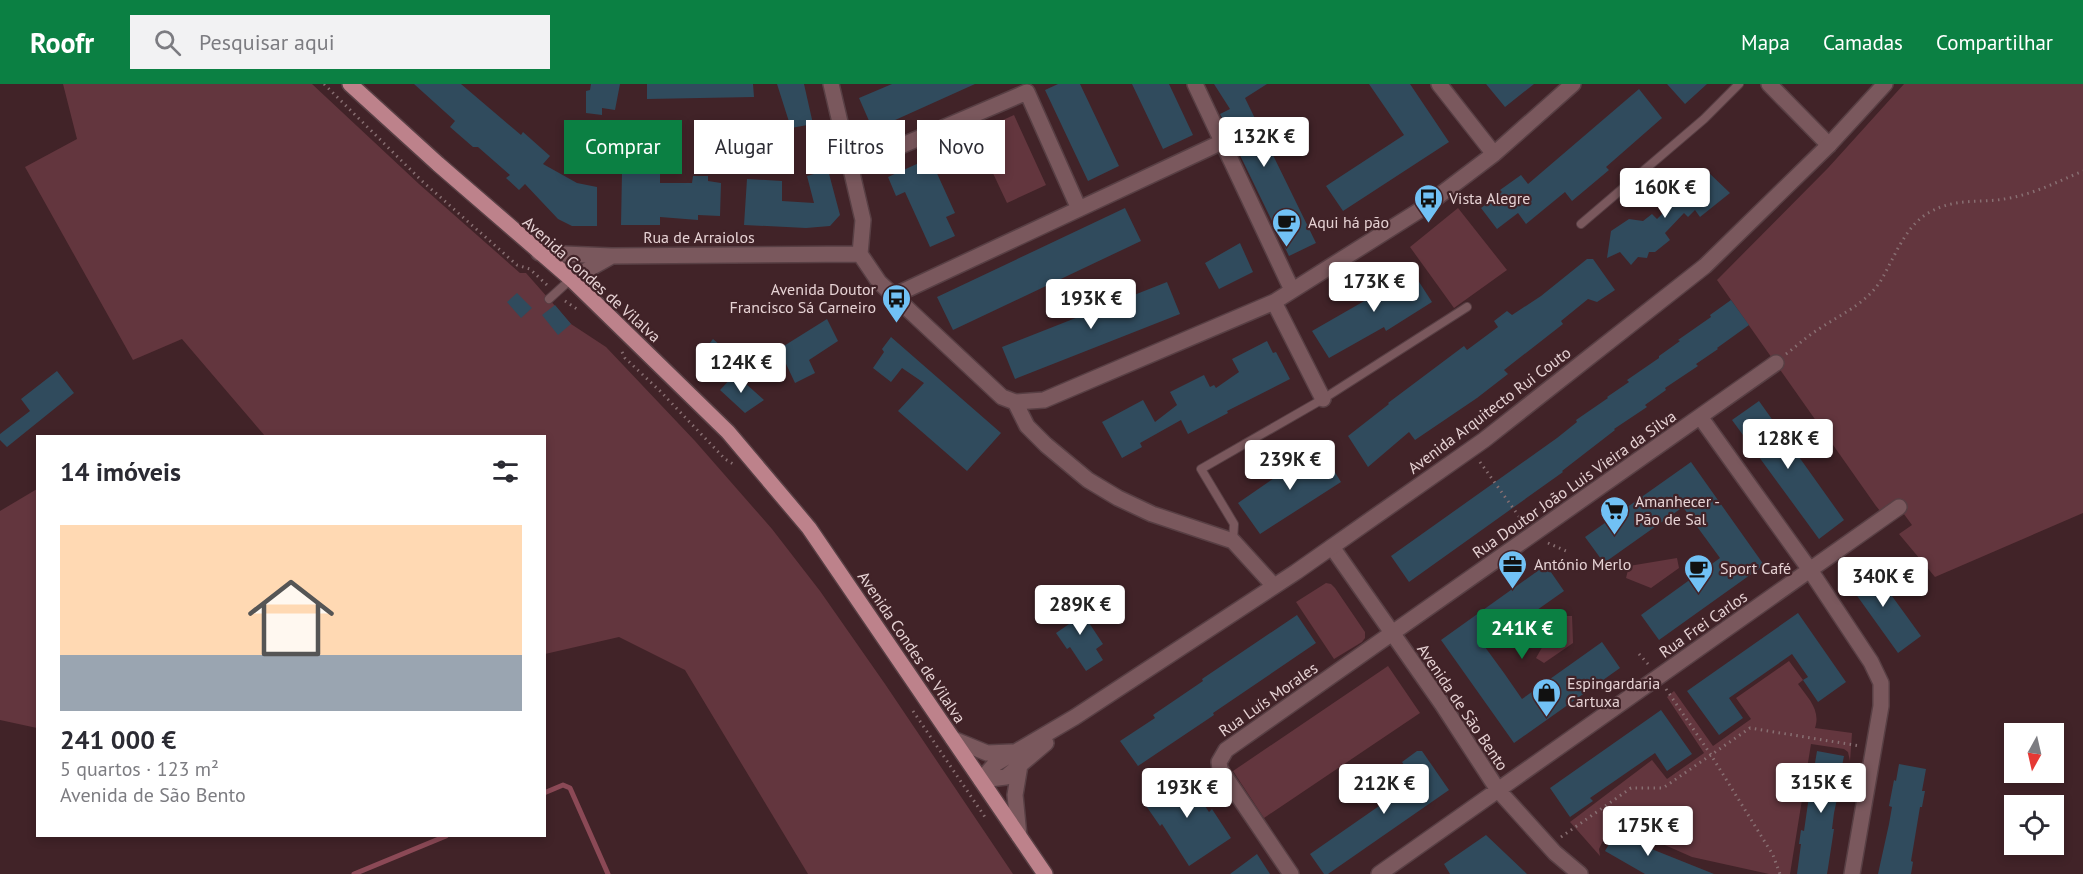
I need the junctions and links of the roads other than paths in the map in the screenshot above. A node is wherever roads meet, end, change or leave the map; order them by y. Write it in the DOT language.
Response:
graph roads {
  1 [pos="350,84"];
  2 [pos="831,84"];
  3 [pos="1195,84"];
  4 [pos="1439,84"];
  5 [pos="1573,84"];
  6 [pos="1739,84"];
  7 [pos="1769,84"];
  8 [pos="1885,84"];
  9 [pos="839,120"];
  10 [pos="1222,142"];
  11 [pos="905,144"];
  12 [pos="1829,146"];
  13 [pos="1494,154"];
  14 [pos="851,174"];
  15 [pos="1079,209"];
  16 [pos="1581,224"];
  17 [pos="539,253"];
  18 [pos="860,254"];
  19 [pos="612,256"];
  20 [pos="571,279"];
  21 [pos="1292,290"];
  22 [pos="552,296"];
  23 [pos="893,296"];
  24 [pos="1274,302"];
  25 [pos="1467,307"];
  26 [pos="1776,363"];
  27 [pos="1323,399"];
  28 [pos="1015,402"];
  29 [pos="1701,418"];
  30 [pos="1899,507"];
  31 [pos="1233,541"];
  32 [pos="1332,547"];
  33 [pos="1810,570"];
  34 [pos="1274,586"];
  35 [pos="1392,633"];
  36 [pos="953,739"];
  37 [pos="1017,758"];
  38 [pos="981,780"];
  39 [pos="1498,790"];
  40 [pos="1019,836"];
  41 [pos="1045,874"];
  42 [pos="1291,874"];
  43 [pos="1379,874"];
  44 [pos="1580,874"];
  45 [pos="1852,874"];
  1 -- 17 [label="main road, Avenida Condes de Vilalva"];
  2 -- 9 [label="street"];
  3 -- 10 [label="street"];
  4 -- 13 [label="street"];
  5 -- 13 [label="street"];
  6 -- 16 [label="lane"];
  7 -- 12 [label="street"];
  8 -- 12 [label="street, Avenida Arquitecto Rui Couto"];
  10 -- 15 [label="street"];
  10 -- 21 [label="street"];
  11 -- 15 [label="street"];
  12 -- 32 [label="street, Avenida Arquitecto Rui Couto"];
  13 -- 21 [label="street"];
  14 -- 18 [label="street"];
  15 -- 23 [label="street"];
  17 -- 19 [label="street, Rua de Arraiolos"];
  17 -- 20 [label="main road, Avenida Condes de Vilalva"];
  18 -- 19 [label="street, Rua de Arraiolos"];
  18 -- 23 [label="street"];
  19 -- 20 [label="street"];
  20 -- 22 [label="lane"];
  20 -- 36 [label="main road, Avenida Condes de Vilalva"];
  21 -- 24 [label="street"];
  23 -- 28 [label="street"];
  24 -- 27 [label="street"];
  24 -- 28 [label="street"];
  25 -- 27 [label="lane"];
  26 -- 29 [label="street, Rua Doutor João Luis Vieira da Silva"];
  27 -- 31 [label="lane"];
  28 -- 31 [label="street"];
  29 -- 33 [label="street"];
  29 -- 35 [label="street, Rua Doutor João Luis Vieira da Silva"];
  30 -- 33 [label="street, Rua Frei Carlos"];
  31 -- 34 [label="street"];
  32 -- 34 [label="street, Avenida Arquitecto Rui Couto"];
  32 -- 35 [label="street, Avenida de São Bento"];
  33 -- 39 [label="street, Rua Frei Carlos"];
  33 -- 45 [label="street"];
  34 -- 37 [label="street, Avenida Arquitecto Rui Couto"];
  35 -- 39 [label="street, Avenida de São Bento"];
  35 -- 42 [label="street, Rua Luís Morales"];
  36 -- 37 [label="street, Avenida Arquitecto Rui Couto"];
  36 -- 38 [label="main road, Avenida Condes de Vilalva"];
  37 -- 38 [label="street, Avenida Arquitecto Rui Couto"];
  37 -- 40 [label="street"];
  38 -- 40 [label="main road, Avenida Condes de Vilalva"];
  39 -- 43 [label="street, Rua Frei Carlos"];
  39 -- 44 [label="street, Avenida de São Bento"];
  40 -- 41 [label="main road, Avenida Condes de Vilalva"];
}
